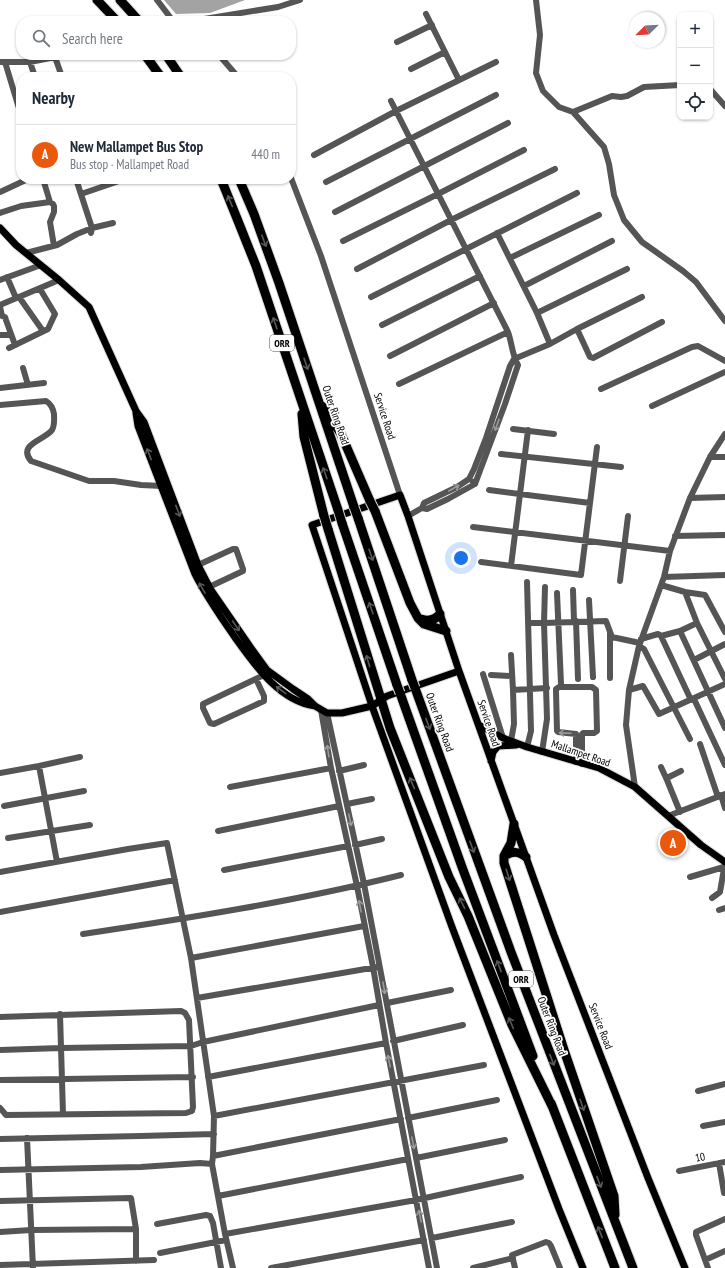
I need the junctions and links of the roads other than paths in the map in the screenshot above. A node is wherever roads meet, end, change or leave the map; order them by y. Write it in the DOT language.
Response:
graph roads {
  1 [pos="97,0"];
  2 [pos="120,0"];
  3 [pos="157,0"];
  4 [pos="300,0"];
  5 [pos="536,0"];
  6 [pos="426,14"];
  7 [pos="112,16"];
  8 [pos="134,16"];
  9 [pos="170,16"];
  10 [pos="223,16"];
  11 [pos="432,25"];
  12 [pos="397,42"];
  13 [pos="445,52"];
  14 [pos="39,60"];
  15 [pos="58,60"];
  16 [pos="149,60"];
  17 [pos="169,60"];
  18 [pos="223,60"];
  19 [pos="2,62"];
  20 [pos="30,62"];
  21 [pos="496,62"];
  22 [pos="411,69"];
  23 [pos="33,72"];
  24 [pos="61,72"];
  25 [pos="157,72"];
  26 [pos="178,72"];
  27 [pos="234,72"];
  28 [pos="459,80"];
  29 [pos="677,85"];
  30 [pos="713,92"];
  31 [pos="496,95"];
  32 [pos="16,101"];
  33 [pos="391,101"];
  34 [pos="725,106"];
  35 [pos="396,112"];
  36 [pos="573,112"];
  37 [pos="508,123"];
  38 [pos="410,140"];
  39 [pos="524,150"];
  40 [pos="314,155"];
  41 [pos="424,166"];
  42 [pos="555,168"];
  43 [pos="326,182"];
  44 [pos="17,184"];
  45 [pos="45,184"];
  46 [pos="78,184"];
  47 [pos="110,184"];
  48 [pos="222,184"];
  49 [pos="240,184"];
  50 [pos="293,184"];
  51 [pos="0,192"];
  52 [pos="578,193"];
  53 [pos="81,194"];
  54 [pos="438,194"];
  55 [pos="50,202"];
  56 [pos="335,212"];
  57 [pos="0,213"];
  58 [pos="599,215"];
  59 [pos="451,220"];
  60 [pos="113,223"];
  61 [pos="0,228"];
  62 [pos="92,230"];
  63 [pos="498,233"];
  64 [pos="343,241"];
  65 [pos="612,241"];
  66 [pos="54,246"];
  67 [pos="466,249"];
  68 [pos="26,253"];
  69 [pos="510,258"];
  70 [pos="40,265"];
  71 [pos="627,269"];
  72 [pos="357,270"];
  73 [pos="480,276"];
  74 [pos="7,277"];
  75 [pos="0,280"];
  76 [pos="59,280"];
  77 [pos="524,286"];
  78 [pos="40,289"];
  79 [pos="371,297"];
  80 [pos="642,297"];
  81 [pos="18,298"];
  82 [pos="494,303"];
  83 [pos="0,306"];
  84 [pos="537,314"];
  85 [pos="662,322"];
  86 [pos="725,322"];
  87 [pos="382,325"];
  88 [pos="577,329"];
  89 [pos="42,332"];
  90 [pos="508,332"];
  91 [pos="0,335"];
  92 [pos="11,335"];
  93 [pos="550,344"];
  94 [pos="390,356"];
  95 [pos="514,359"];
  96 [pos="725,361"];
  97 [pos="23,368"];
  98 [pos="725,372"];
  99 [pos="44,383"];
  100 [pos="399,384"];
  101 [pos="28,385"];
  102 [pos="0,388"];
  103 [pos="602,389"];
  104 [pos="316,394"];
  105 [pos="301,400"];
  106 [pos="498,401"];
  107 [pos="505,404"];
  108 [pos="0,405"];
  109 [pos="652,406"];
  110 [pos="136,411"];
  111 [pos="514,429"];
  112 [pos="528,430"];
  113 [pos="554,434"];
  114 [pos="725,434"];
  115 [pos="597,447"];
  116 [pos="501,454"];
  117 [pos="525,457"];
  118 [pos="710,457"];
  119 [pos="725,457"];
  120 [pos="595,465"];
  121 [pos="621,468"];
  122 [pos="468,479"];
  123 [pos="475,484"];
  124 [pos="162,486"];
  125 [pos="489,490"];
  126 [pos="520,494"];
  127 [pos="400,496"];
  128 [pos="725,497"];
  129 [pos="690,498"];
  130 [pos="590,503"];
  131 [pos="422,508"];
  132 [pos="408,516"];
  133 [pos="628,516"];
  134 [pos="473,527"];
  135 [pos="515,532"];
  136 [pos="725,535"];
  137 [pos="675,536"];
  138 [pos="586,541"];
  139 [pos="624,545"];
  140 [pos="670,551"];
  141 [pos="481,562"];
  142 [pos="198,565"];
  143 [pos="511,566"];
  144 [pos="725,575"];
  145 [pos="664,577"];
  146 [pos="620,581"];
  147 [pos="527,582"];
  148 [pos="661,585"];
  149 [pos="209,587"];
  150 [pos="544,587"];
  151 [pos="573,590"];
  152 [pos="685,592"];
  153 [pos="557,593"];
  154 [pos="589,600"];
  155 [pos="440,614"];
  156 [pos="418,618"];
  157 [pos="590,620"];
  158 [pos="575,621"];
  159 [pos="558,622"];
  160 [pos="528,623"];
  161 [pos="544,623"];
  162 [pos="697,623"];
  163 [pos="446,631"];
  164 [pos="610,631"];
  165 [pos="680,631"];
  166 [pos="725,632"];
  167 [pos="661,636"];
  168 [pos="640,643"];
  169 [pos="725,644"];
  170 [pos="712,651"];
  171 [pos="511,655"];
  172 [pos="694,660"];
  173 [pos="459,670"];
  174 [pos="483,674"];
  175 [pos="491,675"];
  176 [pos="265,676"];
  177 [pos="512,676"];
  178 [pos="593,677"];
  179 [pos="610,678"];
  180 [pos="256,679"];
  181 [pos="578,679"];
  182 [pos="725,679"];
  183 [pos="561,684"];
  184 [pos="725,684"];
  185 [pos="260,687"];
  186 [pos="530,688"];
  187 [pos="546,688"];
  188 [pos="513,690"];
  189 [pos="629,690"];
  190 [pos="708,692"];
  191 [pos="692,700"];
  192 [pos="380,701"];
  193 [pos="372,706"];
  194 [pos="675,708"];
  195 [pos="321,710"];
  196 [pos="479,725"];
  197 [pos="725,728"];
  198 [pos="503,738"];
  199 [pos="690,739"];
  200 [pos="511,741"];
  201 [pos="700,744"];
  202 [pos="524,746"];
  203 [pos="542,752"];
  204 [pos="80,756"];
  205 [pos="491,761"];
  206 [pos="579,763"];
  207 [pos="364,765"];
  208 [pos="725,765"];
  209 [pos="39,766"];
  210 [pos="661,767"];
  211 [pos="331,768"];
  212 [pos="339,771"];
  213 [pos="681,771"];
  214 [pos="0,773"];
  215 [pos="667,780"];
  216 [pos="230,787"];
  217 [pos="635,787"];
  218 [pos="84,791"];
  219 [pos="721,795"];
  220 [pos="45,799"];
  221 [pos="372,799"];
  222 [pos="346,804"];
  223 [pos="4,806"];
  224 [pos="339,806"];
  225 [pos="725,808"];
  226 [pos="680,812"];
  227 [pos="668,816"];
  228 [pos="514,824"];
  229 [pos="90,825"];
  230 [pos="50,830"];
  231 [pos="218,831"];
  232 [pos="8,838"];
  233 [pos="382,839"];
  234 [pos="355,845"];
  235 [pos="348,846"];
  236 [pos="504,856"];
  237 [pos="526,857"];
  238 [pos="56,862"];
  239 [pos="725,864"];
  240 [pos="224,870"];
  241 [pos="0,872"];
  242 [pos="402,875"];
  243 [pos="690,877"];
  244 [pos="175,880"];
  245 [pos="364,884"];
  246 [pos="357,886"];
  247 [pos="712,898"];
  248 [pos="0,912"];
  249 [pos="183,919"];
  250 [pos="364,926"];
  251 [pos="83,934"];
  252 [pos="191,958"];
  253 [pos="380,966"];
  254 [pos="373,967"];
  255 [pos="451,990"];
  256 [pos="197,998"];
  257 [pos="387,1003"];
  258 [pos="379,1005"];
  259 [pos="60,1014"];
  260 [pos="0,1017"];
  261 [pos="463,1025"];
  262 [pos="393,1041"];
  263 [pos="203,1042"];
  264 [pos="386,1043"];
  265 [pos="191,1046"];
  266 [pos="61,1048"];
  267 [pos="0,1050"];
  268 [pos="484,1064"];
  269 [pos="208,1076"];
  270 [pos="193,1077"];
  271 [pos="62,1079"];
  272 [pos="0,1080"];
  273 [pos="401,1081"];
  274 [pos="394,1083"];
  275 [pos="725,1084"];
  276 [pos="698,1090"];
  277 [pos="497,1100"];
  278 [pos="0,1108"];
  279 [pos="553,1108"];
  280 [pos="63,1114"];
  281 [pos="214,1116"];
  282 [pos="408,1118"];
  283 [pos="401,1119"];
  284 [pos="725,1122"];
  285 [pos="703,1126"];
  286 [pos="214,1134"];
  287 [pos="27,1138"];
  288 [pos="0,1139"];
  289 [pos="505,1140"];
  290 [pos="213,1156"];
  291 [pos="416,1158"];
  292 [pos="408,1159"];
  293 [pos="722,1163"];
  294 [pos="212,1164"];
  295 [pos="28,1169"];
  296 [pos="0,1170"];
  297 [pos="679,1171"];
  298 [pos="521,1177"];
  299 [pos="724,1193"];
  300 [pos="218,1196"];
  301 [pos="424,1198"];
  302 [pos="0,1200"];
  303 [pos="30,1200"];
  304 [pos="416,1200"];
  305 [pos="725,1218"];
  306 [pos="512,1222"];
  307 [pos="157,1224"];
  308 [pos="616,1225"];
  309 [pos="136,1229"];
  310 [pos="31,1230"];
  311 [pos="0,1232"];
  312 [pos="225,1237"];
  313 [pos="432,1238"];
  314 [pos="424,1240"];
  315 [pos="216,1242"];
  316 [pos="725,1251"];
  317 [pos="160,1253"];
  318 [pos="513,1258"];
  319 [pos="154,1260"];
  320 [pos="705,1260"];
  321 [pos="136,1261"];
  322 [pos="0,1265"];
  323 [pos="33,1266"];
  324 [pos="221,1268"];
  325 [pos="233,1268"];
  326 [pos="271,1268"];
  327 [pos="429,1268"];
  328 [pos="437,1268"];
  329 [pos="472,1268"];
  330 [pos="515,1268"];
  331 [pos="560,1268"];
  332 [pos="583,1268"];
  333 [pos="614,1268"];
  334 [pos="632,1268"];
  335 [pos="685,1268"];
  336 [pos="708,1268"];
  1 -- 7 [label="highway"];
  2 -- 8 [label="highway"];
  3 -- 9 [label="street"];
  4 -- 10 [label="street"];
  5 -- 36 [label="street"];
  6 -- 11 [label="street"];
  11 -- 12 [label="street"];
  11 -- 13 [label="street"];
  13 -- 22 [label="street"];
  13 -- 28 [label="street"];
  14 -- 20 [label="street"];
  15 -- 24 [label="street"];
  16 -- 25 [label="highway"];
  17 -- 26 [label="highway"];
  18 -- 27 [label="street"];
  19 -- 20 [label="street"];
  19 -- 32 [label="street"];
  20 -- 23 [label="street"];
  21 -- 28 [label="street"];
  28 -- 35 [label="street"];
  29 -- 36 [label="street"];
  30 -- 34 [label="street"];
  31 -- 38 [label="street"];
  33 -- 35 [label="street"];
  35 -- 38 [label="street"];
  35 -- 40 [label="street"];
  36 -- 86 [label="street"];
  37 -- 41 [label="street"];
  38 -- 41 [label="street"];
  38 -- 43 [label="street"];
  39 -- 54 [label="street"];
  41 -- 54 [label="street"];
  41 -- 56 [label="street"];
  42 -- 59 [label="street"];
  44 -- 51 [label="street"];
  45 -- 55 [label="street"];
  46 -- 53 [label="street"];
  47 -- 53 [label="street"];
  105 -- 48 [label="highway, ORR, one-way"];
  49 -- 104 [label="highway, Outer Ring Road / ORR, one-way"];
  50 -- 127 [label="street, Service Road"];
  52 -- 63 [label="street"];
  53 -- 62 [label="street"];
  54 -- 59 [label="street"];
  54 -- 64 [label="street"];
  55 -- 57 [label="street"];
  55 -- 66 [label="street"];
  58 -- 69 [label="street"];
  59 -- 67 [label="street"];
  59 -- 72 [label="street"];
  60 -- 62 [label="street"];
  61 -- 68 [label="main road"];
  62 -- 66 [label="street"];
  63 -- 67 [label="street"];
  63 -- 69 [label="street"];
  65 -- 77 [label="street"];
  66 -- 68 [label="street"];
  67 -- 73 [label="street"];
  67 -- 79 [label="street"];
  68 -- 70 [label="main road"];
  69 -- 77 [label="street"];
  70 -- 74 [label="street"];
  70 -- 76 [label="main road"];
  71 -- 84 [label="street"];
  73 -- 82 [label="street"];
  73 -- 87 [label="street"];
  74 -- 75 [label="street"];
  74 -- 81 [label="street"];
  76 -- 78 [label="street"];
  76 -- 110 [label="main road"];
  77 -- 84 [label="street"];
  78 -- 81 [label="street"];
  78 -- 89 [label="street"];
  80 -- 88 [label="street"];
  81 -- 83 [label="street"];
  81 -- 89 [label="street"];
  82 -- 90 [label="street"];
  82 -- 94 [label="street"];
  83 -- 92 [label="street"];
  84 -- 93 [label="street"];
  85 -- 88 [label="street"];
  88 -- 93 [label="street"];
  89 -- 92 [label="street"];
  90 -- 95 [label="street"];
  90 -- 100 [label="street"];
  91 -- 92 [label="street"];
  93 -- 95 [label="street"];
  95 -- 106 [label="street"];
  95 -- 107 [label="street"];
  96 -- 103 [label="street"];
  97 -- 101 [label="street"];
  98 -- 109 [label="street"];
  99 -- 101 [label="street"];
  101 -- 102 [label="street"];
  104 -- 156 [label="highway, bridge"];
  104 -- 308 [label="highway, Outer Ring Road / ORR, one-way, bridge"];
  192 -- 105 [label="highway, one-way, bridge"];
  279 -- 105 [label="highway, ORR, one-way, bridge"];
  106 -- 107 [label="street"];
  106 -- 122 [label="street"];
  107 -- 123 [label="street, one-way"];
  108 -- 124 [label="street"];
  124 -- 110 [label="main road, one-way"];
  110 -- 142 [label="main road, one-way"];
  111 -- 112 [label="street"];
  112 -- 113 [label="street"];
  112 -- 117 [label="street"];
  114 -- 118 [label="street"];
  115 -- 120 [label="street"];
  116 -- 117 [label="street"];
  117 -- 120 [label="street"];
  117 -- 126 [label="street"];
  118 -- 119 [label="street"];
  118 -- 129 [label="street"];
  120 -- 121 [label="street"];
  120 -- 130 [label="street"];
  122 -- 123 [label="street"];
  131 -- 122 [label="street, one-way"];
  123 -- 131 [label="street"];
  176 -- 124 [label="main road, one-way"];
  125 -- 126 [label="street"];
  126 -- 130 [label="street"];
  126 -- 135 [label="street"];
  127 -- 132 [label="main road, Service Road"];
  127 -- 193 [label="main road"];
  128 -- 129 [label="street"];
  129 -- 137 [label="street"];
  130 -- 138 [label="street"];
  131 -- 132 [label="street"];
  132 -- 155 [label="main road, Service Road"];
  133 -- 139 [label="street"];
  134 -- 135 [label="street"];
  135 -- 138 [label="street"];
  135 -- 143 [label="street"];
  136 -- 137 [label="street"];
  137 -- 140 [label="street"];
  138 -- 139 [label="street"];
  138 -- 143 [label="street"];
  139 -- 140 [label="street"];
  139 -- 146 [label="street"];
  140 -- 145 [label="street"];
  141 -- 143 [label="street"];
  142 -- 149 [label="main road"];
  142 -- 149 [label="street"];
  144 -- 145 [label="street"];
  145 -- 148 [label="street"];
  147 -- 160 [label="street"];
  148 -- 152 [label="street"];
  148 -- 168 [label="street"];
  149 -- 195 [label="main road, one-way"];
  150 -- 161 [label="street"];
  151 -- 158 [label="street"];
  152 -- 162 [label="street"];
  152 -- 166 [label="street"];
  153 -- 159 [label="street"];
  154 -- 157 [label="street"];
  155 -- 156 [label="highway"];
  155 -- 163 [label="main road, Service Road"];
  156 -- 163 [label="highway"];
  157 -- 158 [label="street"];
  157 -- 164 [label="street"];
  157 -- 178 [label="street"];
  158 -- 159 [label="street"];
  158 -- 181 [label="street"];
  159 -- 161 [label="street"];
  159 -- 183 [label="street"];
  160 -- 161 [label="street"];
  160 -- 186 [label="street"];
  161 -- 187 [label="street"];
  162 -- 165 [label="street"];
  162 -- 170 [label="street"];
  163 -- 173 [label="main road, Service Road"];
  164 -- 168 [label="street"];
  164 -- 179 [label="street"];
  165 -- 167 [label="street"];
  165 -- 172 [label="street"];
  167 -- 168 [label="street"];
  167 -- 191 [label="street"];
  168 -- 189 [label="street"];
  168 -- 194 [label="street"];
  169 -- 170 [label="street"];
  170 -- 172 [label="street"];
  170 -- 182 [label="street"];
  171 -- 177 [label="street"];
  172 -- 190 [label="street"];
  173 -- 192 [label="main road"];
  173 -- 196 [label="main road, Service Road"];
  174 -- 198 [label="street"];
  175 -- 177 [label="street"];
  176 -- 180 [label="street"];
  176 -- 185 [label="street"];
  195 -- 176 [label="main road, one-way"];
  177 -- 188 [label="street"];
  180 -- 185 [label="street"];
  180 -- 185 [label="street"];
  184 -- 190 [label="street"];
  186 -- 187 [label="street"];
  186 -- 188 [label="street"];
  186 -- 202 [label="street"];
  187 -- 203 [label="street"];
  188 -- 200 [label="street"];
  189 -- 194 [label="street"];
  189 -- 217 [label="street"];
  190 -- 191 [label="street"];
  190 -- 197 [label="street"];
  191 -- 194 [label="street"];
  191 -- 208 [label="street"];
  192 -- 193 [label="main road"];
  279 -- 192 [label="highway, one-way"];
  193 -- 195 [label="main road"];
  193 -- 332 [label="main road"];
  194 -- 199 [label="street"];
  211 -- 195 [label="street, one-way"];
  195 -- 212 [label="street"];
  196 -- 198 [label="main road, Mallampet Road"];
  196 -- 205 [label="main road, Service Road"];
  198 -- 200 [label="main road, Mallampet Road"];
  200 -- 202 [label="main road, Mallampet Road"];
  201 -- 219 [label="street"];
  202 -- 203 [label="main road, Mallampet Road"];
  202 -- 205 [label="main road"];
  203 -- 206 [label="main road, Mallampet Road"];
  204 -- 209 [label="street"];
  205 -- 228 [label="main road, Service Road"];
  206 -- 206 [label="street, one-way"];
  206 -- 217 [label="main road, Mallampet Road"];
  207 -- 212 [label="street"];
  209 -- 214 [label="street"];
  209 -- 220 [label="street"];
  210 -- 215 [label="street"];
  211 -- 216 [label="street"];
  211 -- 224 [label="street"];
  212 -- 222 [label="street"];
  213 -- 215 [label="street"];
  215 -- 226 [label="street"];
  217 -- 227 [label="main road, Mallampet Road"];
  218 -- 220 [label="street"];
  219 -- 225 [label="street"];
  219 -- 226 [label="street"];
  220 -- 223 [label="street"];
  220 -- 230 [label="street"];
  221 -- 222 [label="street"];
  222 -- 234 [label="street, one-way"];
  224 -- 231 [label="street"];
  224 -- 235 [label="street"];
  226 -- 227 [label="street"];
  227 -- 239 [label="main road, Mallampet Road"];
  228 -- 236 [label="highway"];
  228 -- 237 [label="main road, Service Road"];
  229 -- 230 [label="street"];
  230 -- 232 [label="street"];
  230 -- 238 [label="street"];
  233 -- 234 [label="street"];
  234 -- 245 [label="street"];
  235 -- 240 [label="street"];
  235 -- 246 [label="street"];
  236 -- 237 [label="highway"];
  236 -- 308 [label="highway, one-way"];
  237 -- 335 [label="main road, Service Road"];
  238 -- 241 [label="street"];
  238 -- 244 [label="street"];
  239 -- 243 [label="street"];
  239 -- 247 [label="street"];
  242 -- 245 [label="street"];
  244 -- 248 [label="street"];
  244 -- 249 [label="street"];
  245 -- 246 [label="street"];
  245 -- 253 [label="street"];
  246 -- 249 [label="street"];
  250 -- 246 [label="street, one-way"];
  249 -- 251 [label="street"];
  249 -- 252 [label="street"];
  250 -- 252 [label="street"];
  250 -- 254 [label="street"];
  252 -- 256 [label="street"];
  253 -- 254 [label="street"];
  253 -- 257 [label="street, one-way"];
  254 -- 256 [label="street"];
  254 -- 258 [label="street"];
  255 -- 257 [label="street"];
  256 -- 263 [label="street"];
  257 -- 262 [label="street"];
  258 -- 263 [label="street"];
  258 -- 264 [label="street"];
  259 -- 260 [label="street"];
  259 -- 265 [label="street"];
  259 -- 266 [label="street"];
  261 -- 262 [label="street"];
  262 -- 273 [label="street"];
  263 -- 265 [label="street"];
  263 -- 269 [label="street"];
  264 -- 269 [label="street"];
  274 -- 264 [label="street, one-way"];
  265 -- 266 [label="street"];
  265 -- 270 [label="street"];
  266 -- 267 [label="street"];
  266 -- 271 [label="street"];
  268 -- 273 [label="street"];
  269 -- 281 [label="street"];
  270 -- 271 [label="street"];
  270 -- 280 [label="street"];
  271 -- 272 [label="street"];
  271 -- 280 [label="street"];
  273 -- 274 [label="street"];
  273 -- 282 [label="street"];
  274 -- 281 [label="street"];
  274 -- 283 [label="street"];
  275 -- 276 [label="street"];
  277 -- 282 [label="street"];
  278 -- 280 [label="street"];
  333 -- 279 [label="highway, ORR, one-way"];
  281 -- 286 [label="street"];
  282 -- 291 [label="street, one-way"];
  283 -- 290 [label="street"];
  283 -- 292 [label="street"];
  284 -- 285 [label="street"];
  286 -- 287 [label="street"];
  286 -- 290 [label="street"];
  287 -- 288 [label="street"];
  287 -- 295 [label="street"];
  289 -- 291 [label="street"];
  290 -- 294 [label="street"];
  291 -- 301 [label="street"];
  292 -- 300 [label="street"];
  292 -- 304 [label="street"];
  293 -- 297 [label="street, 10"];
  293 -- 299 [label="street"];
  294 -- 295 [label="street"];
  294 -- 300 [label="street"];
  295 -- 296 [label="street"];
  295 -- 303 [label="street"];
  298 -- 301 [label="street"];
  300 -- 312 [label="street"];
  301 -- 304 [label="street"];
  301 -- 313 [label="street"];
  302 -- 303 [label="street"];
  303 -- 309 [label="street"];
  303 -- 310 [label="street"];
  304 -- 312 [label="street"];
  314 -- 304 [label="street, one-way"];
  305 -- 320 [label="street"];
  306 -- 313 [label="street"];
  307 -- 315 [label="street"];
  308 -- 334 [label="highway, Outer Ring Road / ORR"];
  309 -- 310 [label="street"];
  309 -- 321 [label="street"];
  310 -- 311 [label="street"];
  310 -- 323 [label="street"];
  312 -- 315 [label="street"];
  312 -- 325 [label="street"];
  313 -- 328 [label="street"];
  314 -- 326 [label="street"];
  314 -- 327 [label="street"];
  315 -- 317 [label="street"];
  315 -- 324 [label="street"];
  316 -- 320 [label="street"];
  318 -- 329 [label="street"];
  318 -- 330 [label="street"];
  318 -- 331 [label="street"];
  319 -- 321 [label="street"];
  320 -- 336 [label="street"];
  321 -- 323 [label="street"];
  322 -- 323 [label="street"];
}
